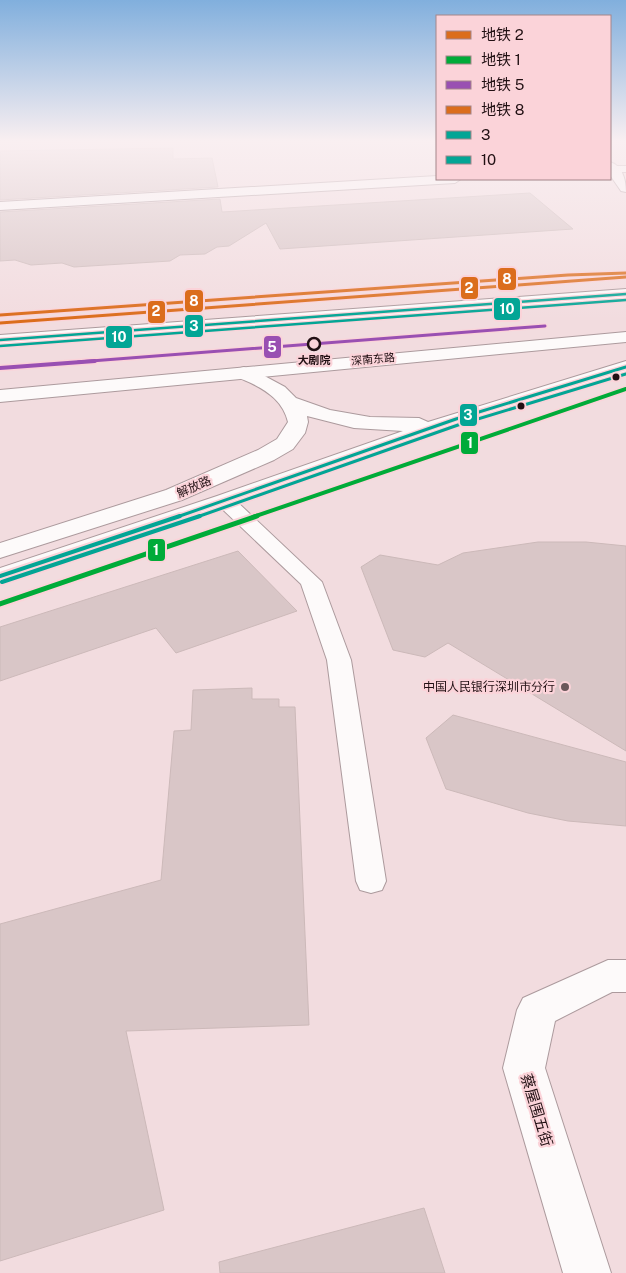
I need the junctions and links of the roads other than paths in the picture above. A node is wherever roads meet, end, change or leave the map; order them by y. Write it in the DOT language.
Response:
graph roads {
  1 [pos="94,200"];
  2 [pos="0,206"];
  3 [pos="626,294"];
  4 [pos="626,337"];
  5 [pos="0,340"];
  6 [pos="626,367"];
  7 [pos="244,373"];
  8 [pos="0,396"];
  9 [pos="292,403"];
  10 [pos="456,419"];
  11 [pos="225,501"];
  12 [pos="0,551"];
  13 [pos="0,576"];
  14 [pos="371,881"];
  15 [pos="626,976"];
  16 [pos="587,1273"];
  1 -- 2 [label="street"];
  3 -- 5 [label="street"];
  4 -- 7 [label="street, 深南东路"];
  6 -- 10 [label="street, 解放路"];
  7 -- 8 [label="street, 深南东路"];
  7 -- 9 [label="street"];
  9 -- 10 [label="street"];
  9 -- 12 [label="street, 解放路"];
  10 -- 11 [label="street, 解放路"];
  11 -- 13 [label="street, 解放路"];
  11 -- 14 [label="lane"];
  15 -- 16 [label="street, 蔡屋围五街"];
}
